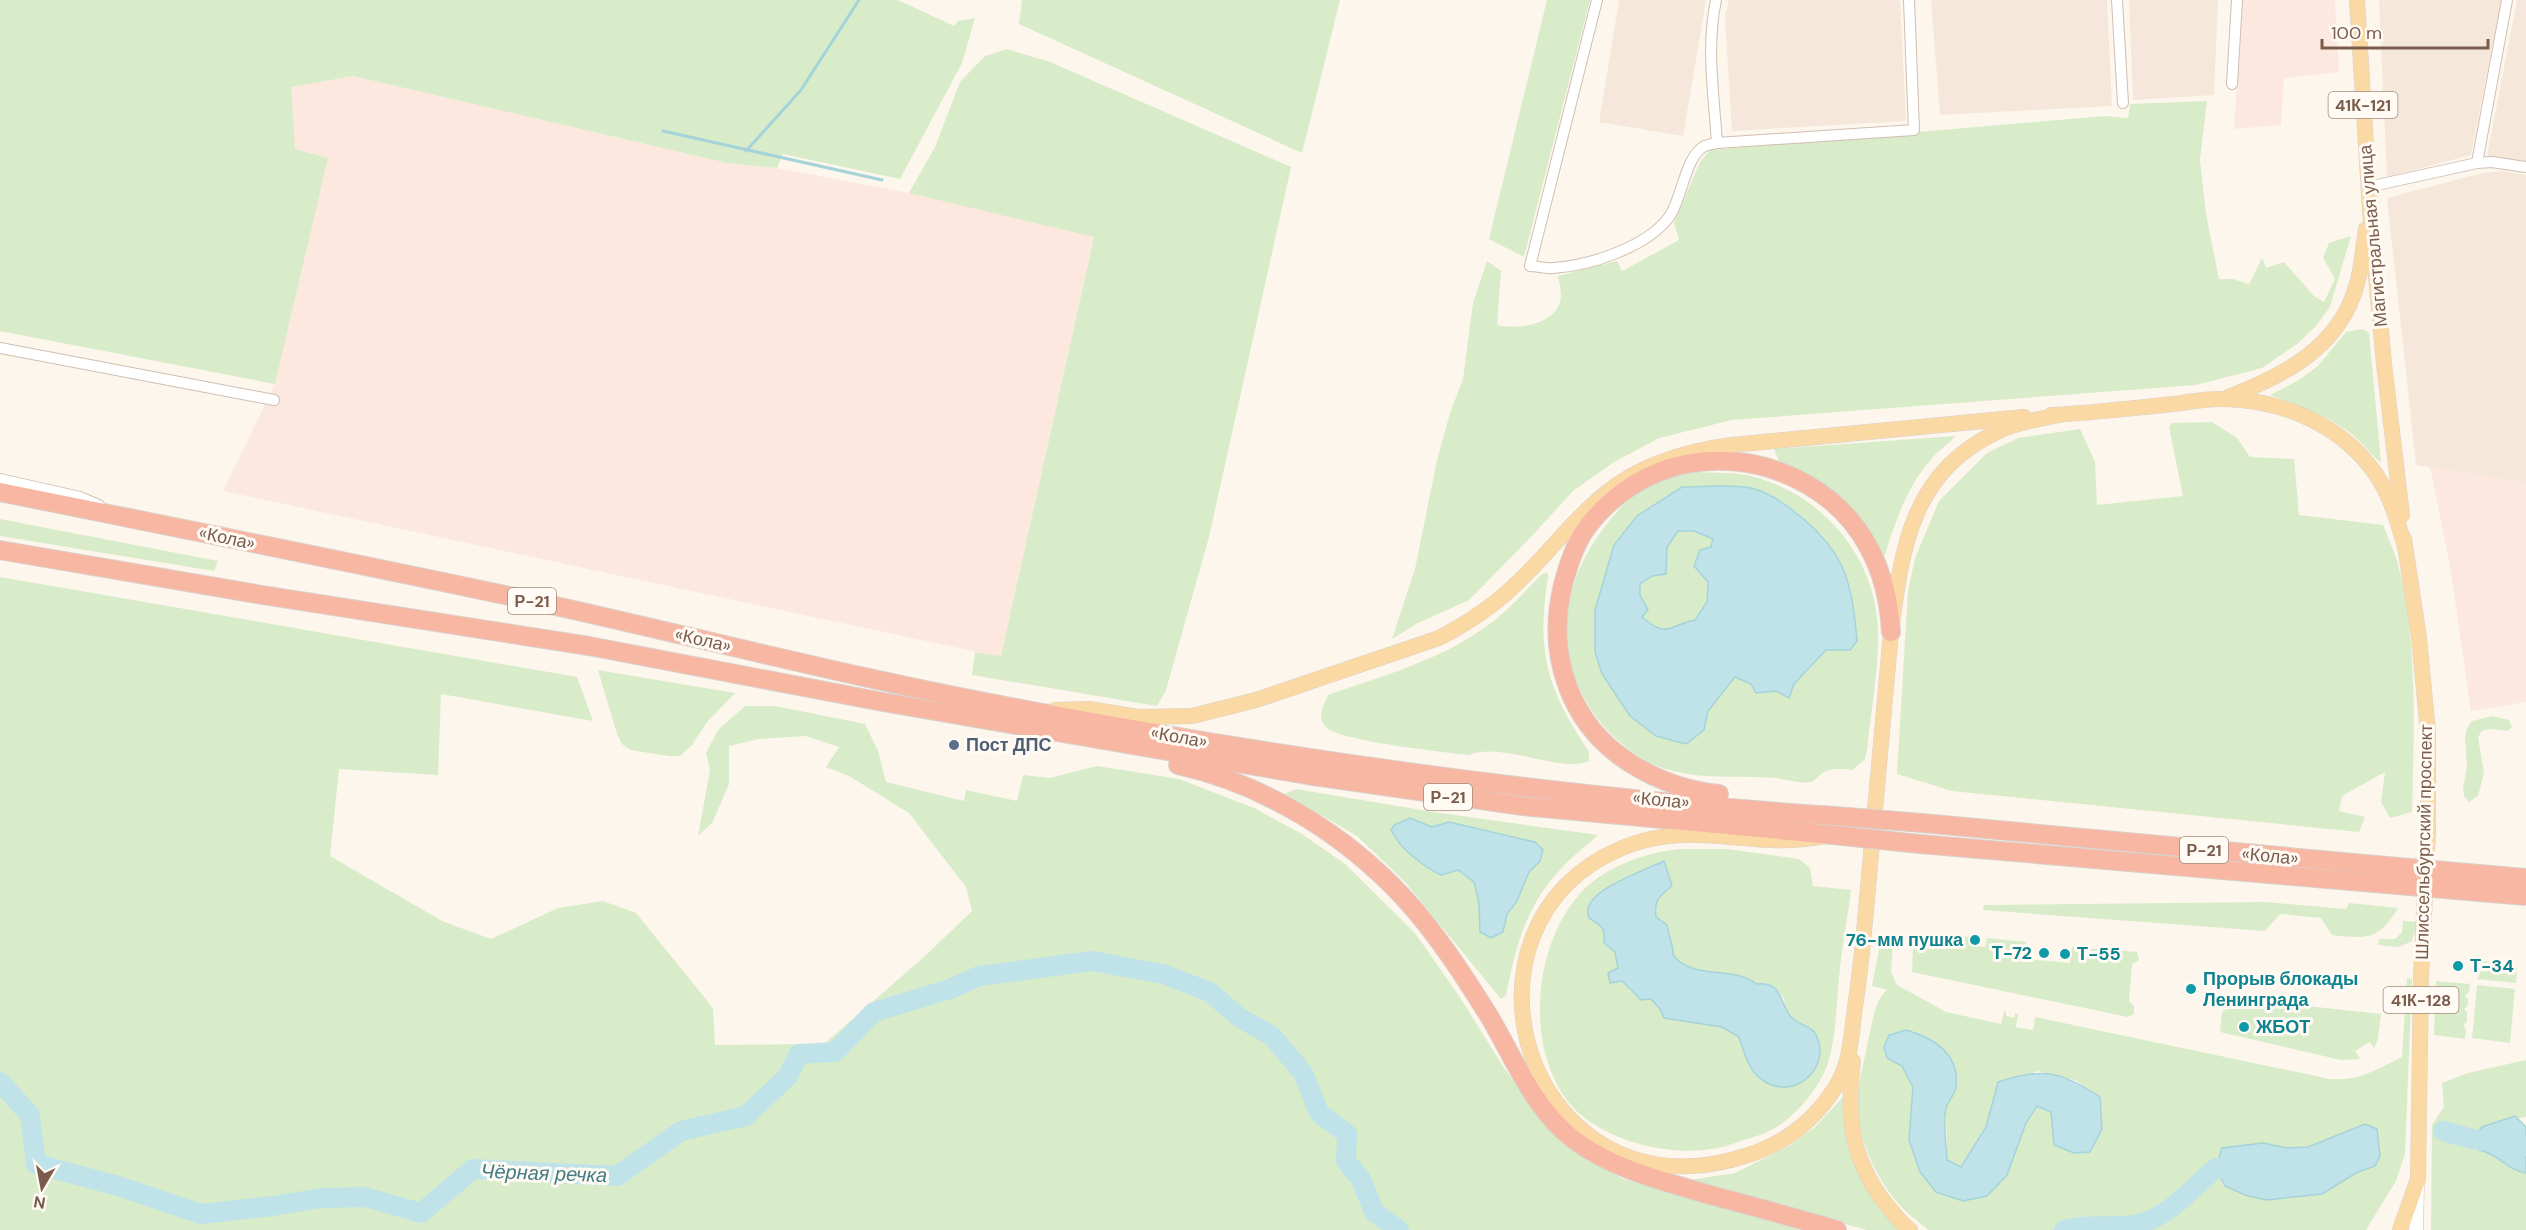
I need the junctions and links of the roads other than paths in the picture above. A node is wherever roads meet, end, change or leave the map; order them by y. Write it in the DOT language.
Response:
graph roads {
  1 [pos="1597,0"];
  2 [pos="1716,0"];
  3 [pos="1909,0"];
  4 [pos="2117,0"];
  5 [pos="2236,0"];
  6 [pos="2357,0"];
  7 [pos="2507,0"];
  8 [pos="2232,84"];
  9 [pos="2123,103"];
  10 [pos="1717,143"];
  11 [pos="2477,163"];
  12 [pos="2526,167"];
  13 [pos="2368,188"];
  14 [pos="2370,210"];
  15 [pos="0,348"];
  16 [pos="2384,364"];
  17 [pos="2223,399"];
  18 [pos="274,400"];
  19 [pos="2059,415"];
  20 [pos="0,479"];
  21 [pos="0,492"];
  22 [pos="141,520"];
  23 [pos="2405,547"];
  24 [pos="0,550"];
  25 [pos="1890,632"];
  26 [pos="1026,710"];
  27 [pos="1066,734"];
  28 [pos="1812,814"];
  29 [pos="1833,835"];
  30 [pos="2375,874"];
  31 [pos="2526,878"];
  32 [pos="2526,896"];
  33 [pos="1860,975"];
  34 [pos="2418,1179"];
  35 [pos="1837,1230"];
  36 [pos="1910,1230"];
  37 [pos="2400,1230"];
  38 [pos="2416,1230"];
  1 -- 10 [label="street"];
  2 -- 10 [label="street"];
  3 -- 10 [label="street"];
  4 -- 9 [label="street"];
  5 -- 8 [label="street"];
  6 -- 13 [label="main road, Магистральная улица / 41К-121"];
  7 -- 11 [label="street"];
  11 -- 12 [label="street"];
  11 -- 13 [label="street"];
  13 -- 14 [label="main road, Магистральная улица / 41К-121"];
  14 -- 16 [label="main road, Магистральная улица"];
  14 -- 17 [label="main road"];
  15 -- 18 [label="street"];
  16 -- 23 [label="main road, Шлиссельбургский проспект"];
  17 -- 19 [label="main road"];
  17 -- 23 [label="main road"];
  19 -- 25 [label="main road"];
  19 -- 26 [label="main road"];
  20 -- 22 [label="street"];
  21 -- 22 [label="highway, «Кола» / Р-21"];
  22 -- 26 [label="highway, «Кола» / Р-21"];
  23 -- 34 [label="main road, Шлиссельбургский проспект / 41К-128"];
  24 -- 27 [label="highway, «Кола» / Р-21"];
  25 -- 28 [label="highway"];
  25 -- 33 [label="main road"];
  26 -- 28 [label="highway, «Кола» / Р-21"];
  27 -- 29 [label="highway, «Кола» / Р-21"];
  27 -- 35 [label="highway"];
  28 -- 30 [label="highway, «Кола» / Р-21, bridge"];
  29 -- 30 [label="highway, «Кола» / Р-21, bridge"];
  29 -- 33 [label="main road"];
  30 -- 31 [label="highway, Р-21, bridge"];
  30 -- 32 [label="highway, Р-21, bridge"];
  33 -- 36 [label="main road"];
  34 -- 37 [label="main road, Шлиссельбургский проспект"];
  34 -- 38 [label="main road, 41К-128"];
}
